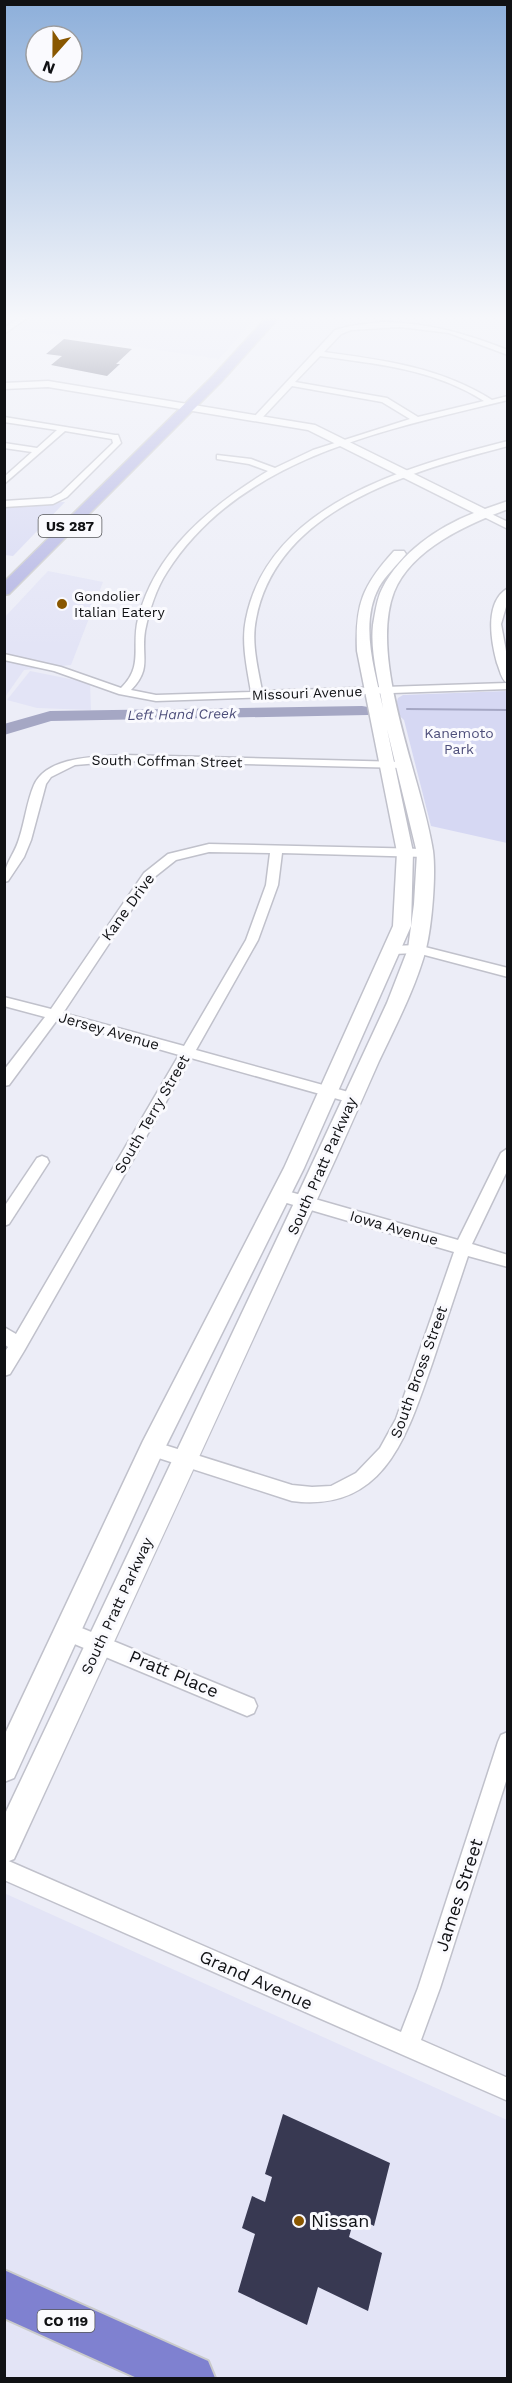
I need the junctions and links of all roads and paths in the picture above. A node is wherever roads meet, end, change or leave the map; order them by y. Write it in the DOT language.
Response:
graph roads {
  1 [pos="47,426"];
  2 [pos="169,426"];
  3 [pos="302,426"];
  4 [pos="395,426"];
  5 [pos="63,429"];
  6 [pos="343,441"];
  7 [pos="507,443"];
  8 [pos="4,445"];
  9 [pos="39,451"];
  10 [pos="220,457"];
  11 [pos="276,471"];
  12 [pos="404,473"];
  13 [pos="8,474"];
  14 [pos="4,482"];
  15 [pos="507,498"];
  16 [pos="4,504"];
  17 [pos="507,505"];
  18 [pos="478,511"];
  19 [pos="507,525"];
  20 [pos="4,591"];
  21 [pos="507,591"];
  22 [pos="4,657"];
  23 [pos="507,680"];
  24 [pos="507,686"];
  25 [pos="381,691"];
  26 [pos="123,692"];
  27 [pos="257,695"];
  28 [pos="395,765"];
  29 [pos="276,850"];
  30 [pos="415,853"];
  31 [pos="4,878"];
  32 [pos="417,949"];
  33 [pos="393,950"];
  34 [pos="507,973"];
  35 [pos="4,1001"];
  36 [pos="54,1015"];
  37 [pos="188,1053"];
  38 [pos="4,1081"];
  39 [pos="329,1091"];
  40 [pos="352,1098"];
  41 [pos="507,1153"];
  42 [pos="42,1162"];
  43 [pos="280,1195"];
  44 [pos="305,1203"];
  45 [pos="4,1220"];
  46 [pos="463,1248"];
  47 [pos="507,1261"];
  48 [pos="4,1334"];
  49 [pos="11,1346"];
  50 [pos="4,1369"];
  51 [pos="152,1449"];
  52 [pos="185,1457"];
  53 [pos="67,1631"];
  54 [pos="101,1643"];
  55 [pos="247,1706"];
  56 [pos="507,1743"];
  57 [pos="4,1768"];
  58 [pos="4,1849"];
  59 [pos="4,1869"];
  60 [pos="406,2047"];
  61 [pos="507,2090"];
  62 [pos="4,2293"];
  63 [pos="191,2379"];
  1 -- 5 [label="street"];
  2 -- 20 [label="main road, US 287"];
  3 -- 6 [label="street"];
  4 -- 6 [label="street"];
  5 -- 9 [label="street"];
  5 -- 16 [label="street"];
  6 -- 11 [label="street"];
  6 -- 12 [label="street"];
  7 -- 12 [label="street"];
  8 -- 9 [label="street"];
  9 -- 13 [label="street"];
  10 -- 11 [label="street"];
  11 -- 26 [label="street"];
  12 -- 18 [label="street"];
  12 -- 27 [label="street"];
  13 -- 14 [label="street"];
  15 -- 18 [label="street, South Pratt Parkway"];
  17 -- 18 [label="street, South Pratt Parkway"];
  18 -- 19 [label="street"];
  18 -- 25 [label="street, South Pratt Parkway"];
  21 -- 23 [label="street"];
  22 -- 26 [label="street, Missouri Avenue"];
  24 -- 25 [label="street, Missouri Avenue"];
  25 -- 27 [label="street, Missouri Avenue"];
  25 -- 28 [label="street, South Pratt Parkway"];
  26 -- 27 [label="street, Missouri Avenue"];
  28 -- 30 [label="street, South Pratt Parkway"];
  28 -- 31 [label="street, South Coffman Street"];
  29 -- 30 [label="street, Kane Drive"];
  29 -- 36 [label="street, Kane Drive"];
  29 -- 37 [label="street, South Terry Street"];
  30 -- 32 [label="street, South Pratt Parkway"];
  30 -- 33 [label="street, South Pratt Parkway"];
  32 -- 33 [label="street"];
  32 -- 34 [label="street"];
  32 -- 40 [label="street, South Pratt Parkway"];
  33 -- 39 [label="street, South Pratt Parkway"];
  35 -- 36 [label="street, Jersey Avenue"];
  36 -- 37 [label="street, Jersey Avenue"];
  36 -- 38 [label="street, Kane Drive"];
  37 -- 39 [label="street, Jersey Avenue"];
  37 -- 49 [label="street, South Terry Street"];
  39 -- 40 [label="street, Jersey Avenue"];
  39 -- 43 [label="street, South Pratt Parkway"];
  40 -- 44 [label="street, South Pratt Parkway"];
  41 -- 46 [label="street, South Bross Street"];
  42 -- 45 [label="street"];
  43 -- 44 [label="street, Iowa Avenue"];
  43 -- 51 [label="street, South Pratt Parkway"];
  44 -- 46 [label="street, Iowa Avenue"];
  44 -- 52 [label="street, South Pratt Parkway"];
  46 -- 47 [label="street, Iowa Avenue"];
  46 -- 52 [label="street, South Bross Street"];
  48 -- 49 [label="street"];
  49 -- 50 [label="street, South Terry Street"];
  51 -- 52 [label="street, South Bross Street"];
  51 -- 53 [label="street, South Pratt Parkway"];
  52 -- 54 [label="street, South Pratt Parkway"];
  53 -- 54 [label="street, Pratt Place"];
  53 -- 57 [label="street, South Pratt Parkway"];
  54 -- 55 [label="street, Pratt Place"];
  54 -- 58 [label="street, South Pratt Parkway"];
  56 -- 60 [label="street, James Street"];
  59 -- 60 [label="street, Grand Avenue"];
  60 -- 61 [label="street, Grand Avenue"];
  62 -- 63 [label="highway, CO 119"];
}
